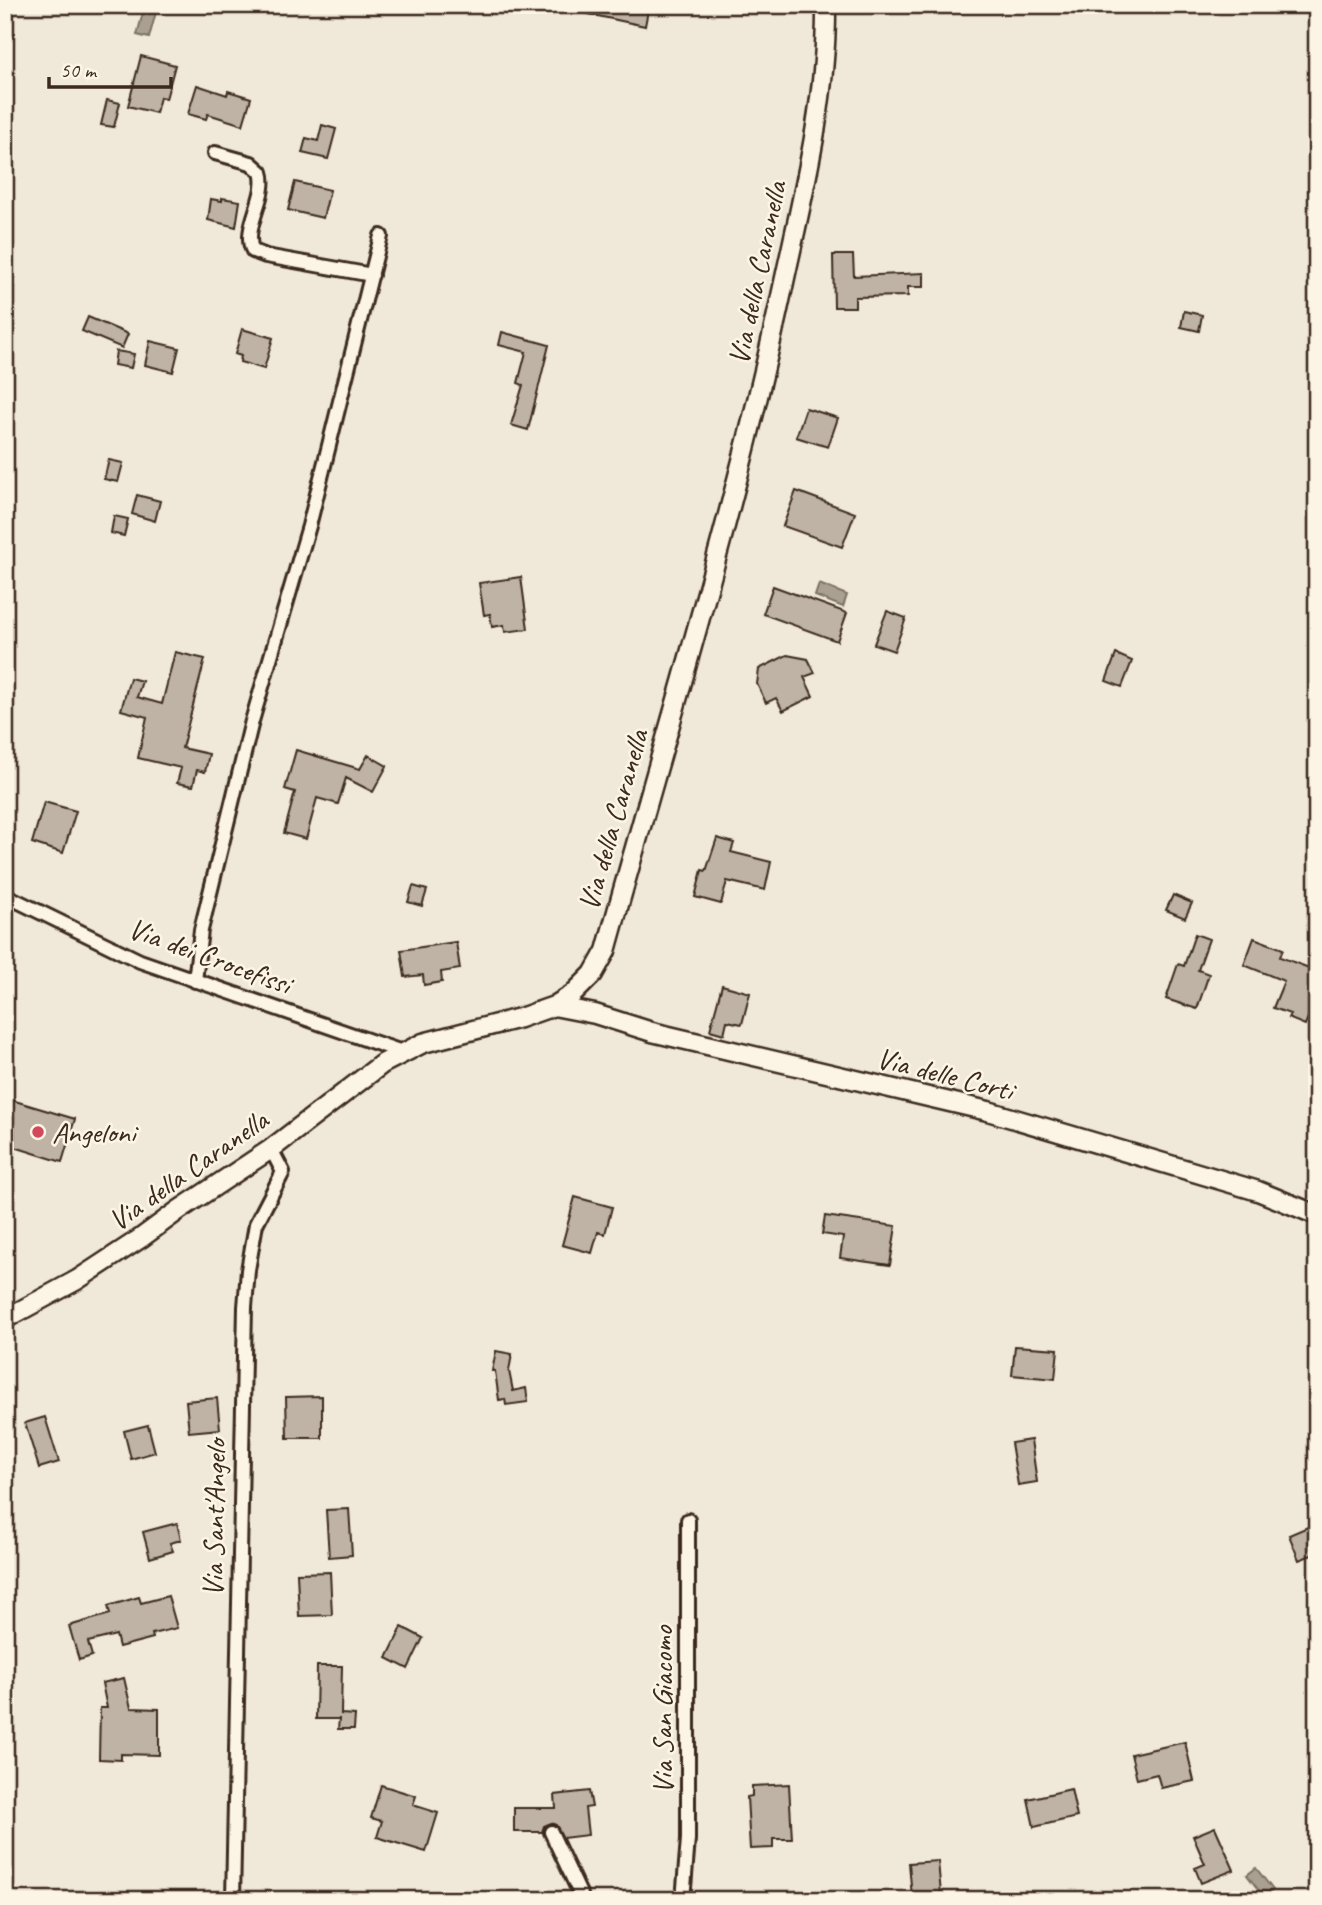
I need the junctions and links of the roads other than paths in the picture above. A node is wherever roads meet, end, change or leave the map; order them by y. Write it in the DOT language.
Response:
graph roads {
  1 [pos="826,5"];
  2 [pos="215,153"];
  3 [pos="382,236"];
  4 [pos="372,275"];
  5 [pos="5,895"];
  6 [pos="195,981"];
  7 [pos="554,1006"];
  8 [pos="402,1052"];
  9 [pos="271,1149"];
  10 [pos="1317,1215"];
  11 [pos="5,1320"];
  12 [pos="688,1520"];
  13 [pos="551,1832"];
  14 [pos="233,1900"];
  15 [pos="583,1900"];
  16 [pos="683,1900"];
  1 -- 7 [label="main road, Via della Caranella"];
  2 -- 4 [label="street"];
  3 -- 4 [label="street"];
  4 -- 6 [label="street"];
  5 -- 6 [label="street, Via dei Crocefissi"];
  6 -- 8 [label="street, Via dei Crocefissi"];
  7 -- 8 [label="main road, Via della Caranella"];
  7 -- 10 [label="main road, Via delle Corti"];
  8 -- 9 [label="main road, Via della Caranella"];
  9 -- 11 [label="main road, Via della Caranella"];
  9 -- 14 [label="street, Via Sant'Angelo"];
  12 -- 16 [label="street, Via San Giacomo"];
  13 -- 15 [label="street"];
}
